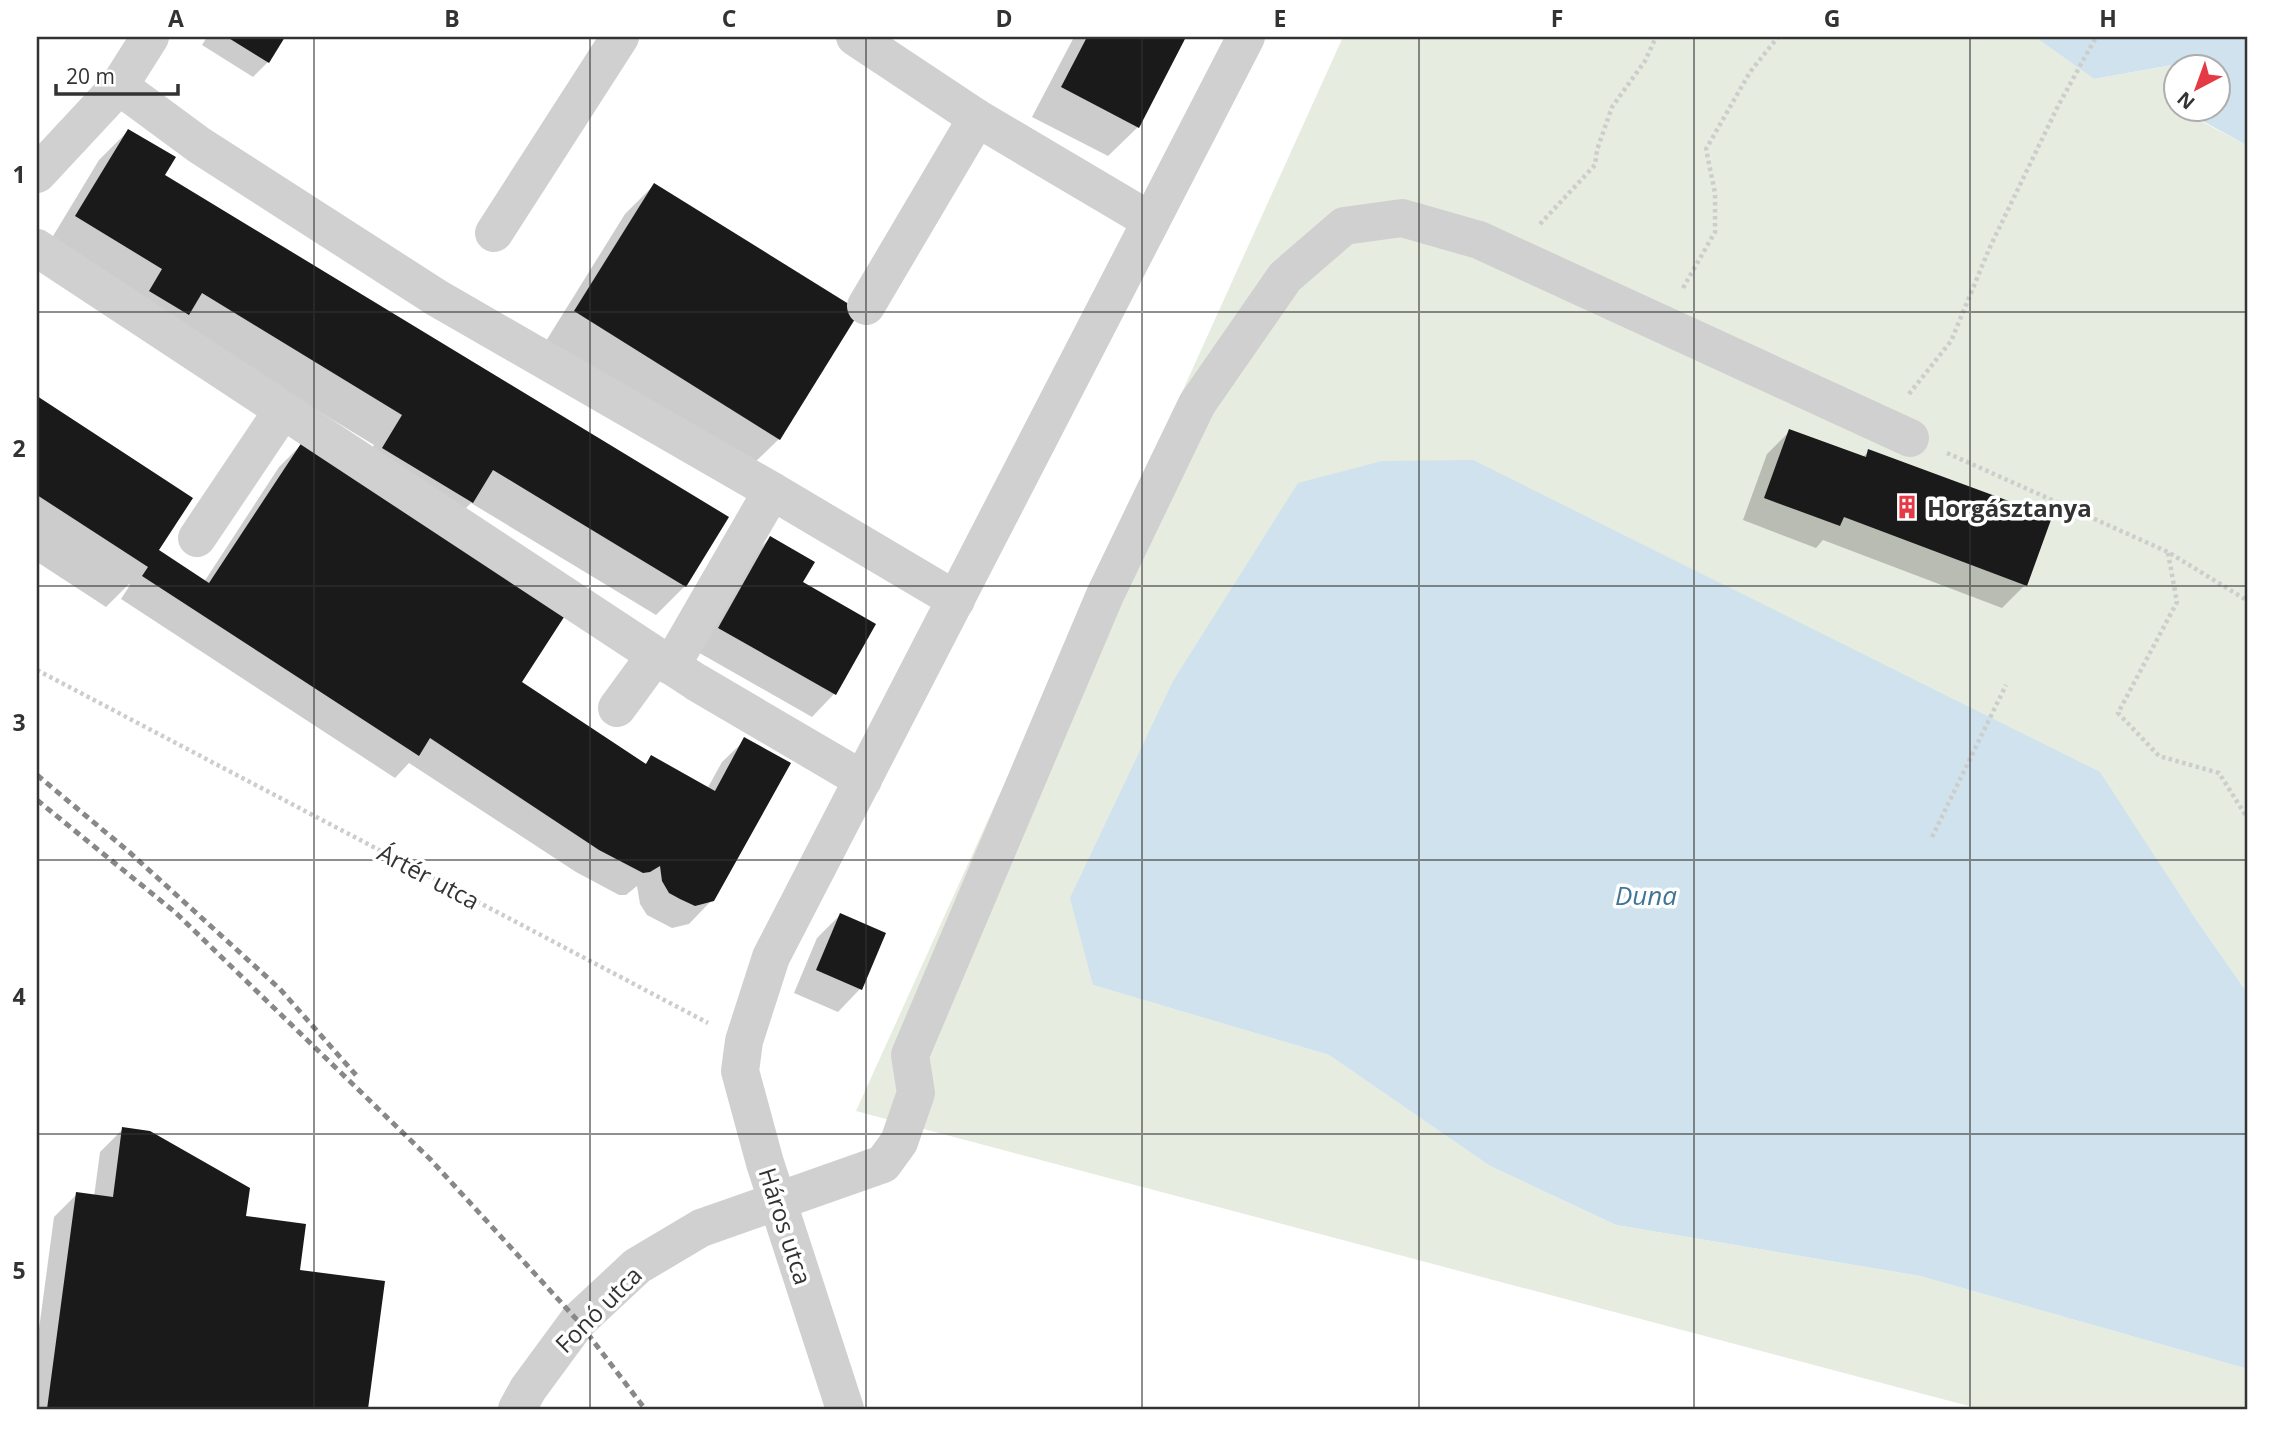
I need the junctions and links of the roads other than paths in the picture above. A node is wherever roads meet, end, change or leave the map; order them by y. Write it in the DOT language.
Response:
graph roads {
  1 [pos="150,37"];
  2 [pos="620,37"];
  3 [pos="855,37"];
  4 [pos="1246,37"];
  5 [pos="118,86"];
  6 [pos="977,118"];
  7 [pos="37,174"];
  8 [pos="1151,221"];
  9 [pos="494,233"];
  10 [pos="37,248"];
  11 [pos="866,306"];
  12 [pos="283,410"];
  13 [pos="1897,432"];
  14 [pos="772,491"];
  15 [pos="197,538"];
  16 [pos="956,600"];
  17 [pos="663,661"];
  18 [pos="617,708"];
  19 [pos="863,780"];
  20 [pos="778,1202"];
  21 [pos="517,1409"];
  22 [pos="845,1409"];
  1 -- 5 [label="street"];
  2 -- 9 [label="street"];
  3 -- 6 [label="street"];
  4 -- 8 [label="street"];
  5 -- 7 [label="street"];
  5 -- 14 [label="street"];
  6 -- 8 [label="street"];
  6 -- 11 [label="street"];
  8 -- 16 [label="street"];
  10 -- 12 [label="street"];
  12 -- 15 [label="street"];
  12 -- 17 [label="street"];
  13 -- 20 [label="street, Fonó utca"];
  14 -- 16 [label="street"];
  14 -- 17 [label="street"];
  16 -- 19 [label="street"];
  17 -- 18 [label="street"];
  17 -- 19 [label="street"];
  19 -- 20 [label="street, Háros utca"];
  20 -- 21 [label="street, Fonó utca"];
  20 -- 22 [label="street, Háros utca"];
}
